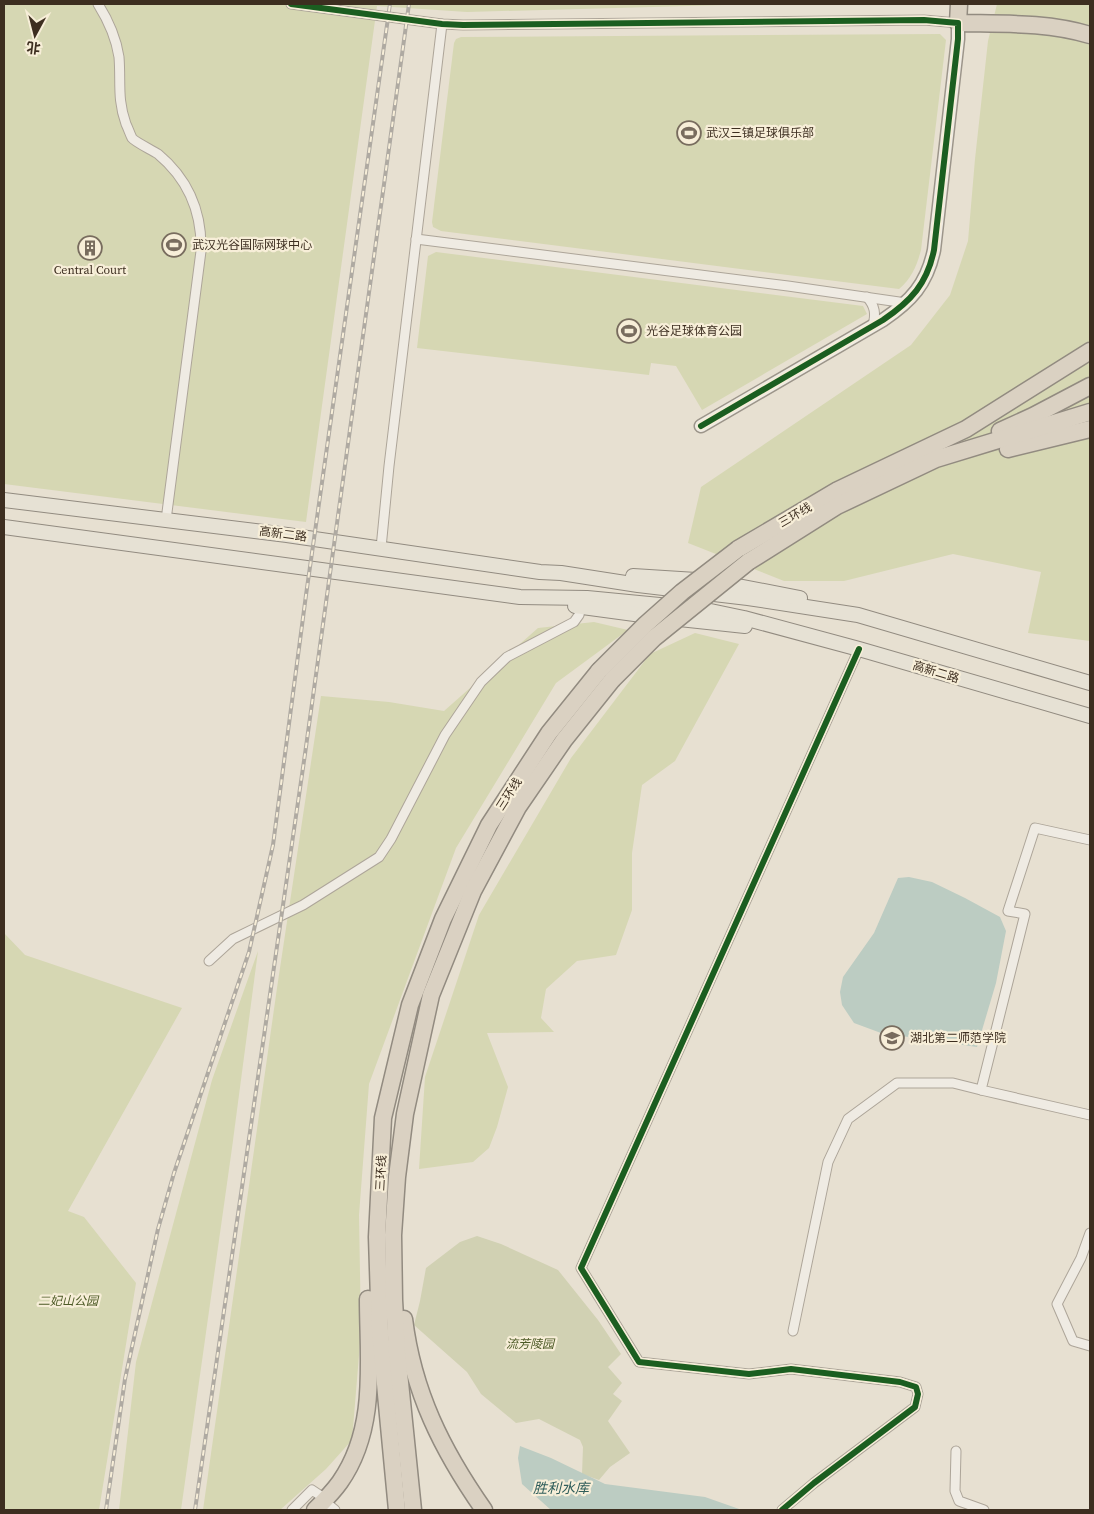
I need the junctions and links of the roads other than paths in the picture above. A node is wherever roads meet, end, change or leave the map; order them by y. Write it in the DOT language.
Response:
graph roads {
  1 [pos="98,4"];
  2 [pos="291,4"];
  3 [pos="959,4"];
  4 [pos="958,23"];
  5 [pos="442,24"];
  6 [pos="1090,35"];
  7 [pos="416,239"];
  8 [pos="867,297"];
  9 [pos="906,302"];
  10 [pos="873,325"];
  11 [pos="1090,344"];
  12 [pos="1090,351"];
  13 [pos="1067,366"];
  14 [pos="1090,386"];
  15 [pos="1090,412"];
  16 [pos="1033,423"];
  17 [pos="701,426"];
  18 [pos="1090,430"];
  19 [pos="890,480"];
  20 [pos="4,500"];
  21 [pos="166,520"];
  22 [pos="4,527"];
  23 [pos="381,548"];
  24 [pos="520,597"];
  25 [pos="581,606"];
  26 [pos="782,629"];
  27 [pos="860,649"];
  28 [pos="606,676"];
  29 [pos="1090,683"];
  30 [pos="1090,716"];
  31 [pos="1090,840"];
  32 [pos="209,960"];
  33 [pos="981,1090"];
  34 [pos="405,1114"];
  35 [pos="1090,1115"];
  36 [pos="381,1173"];
  37 [pos="1090,1233"];
  38 [pos="793,1331"];
  39 [pos="1090,1346"];
  40 [pos="956,1452"];
  41 [pos="325,1505"];
  42 [pos="404,1506"];
  43 [pos="292,1510"];
  44 [pos="484,1510"];
  45 [pos="782,1510"];
  46 [pos="984,1510"];
  1 -- 21 [label="street"];
  2 -- 5 [label="street"];
  3 -- 4 [label="highway"];
  4 -- 5 [label="street"];
  4 -- 6 [label="highway"];
  4 -- 9 [label="street"];
  5 -- 7 [label="street"];
  7 -- 8 [label="street"];
  7 -- 23 [label="street"];
  8 -- 9 [label="street"];
  8 -- 10 [label="street"];
  9 -- 10 [label="street"];
  10 -- 17 [label="street"];
  11 -- 13 [label="highway"];
  12 -- 13 [label="highway, 三环线"];
  13 -- 28 [label="highway, 三环线, bridge"];
  14 -- 16 [label="highway"];
  15 -- 16 [label="highway"];
  16 -- 19 [label="highway, 三环线"];
  18 -- 19 [label="highway"];
  19 -- 28 [label="highway, 三环线, bridge"];
  20 -- 21 [label="main road, 高新二路"];
  21 -- 23 [label="main road, 高新二路"];
  22 -- 24 [label="main road, 高新二路"];
  23 -- 29 [label="main road, 高新二路"];
  24 -- 25 [label="main road, 高新二路"];
  24 -- 26 [label="main road, 高新二路"];
  25 -- 26 [label="main road, 高新二路"];
  25 -- 32 [label="street"];
  26 -- 27 [label="main road, 高新二路"];
  27 -- 30 [label="main road, 高新二路"];
  27 -- 45 [label="street"];
  28 -- 34 [label="highway, 三环线"];
  28 -- 36 [label="highway, 三环线"];
  31 -- 33 [label="street"];
  33 -- 35 [label="street"];
  33 -- 38 [label="street"];
  34 -- 42 [label="highway, 三环线"];
  34 -- 44 [label="highway"];
  36 -- 41 [label="highway"];
  36 -- 42 [label="highway, 三环线"];
  37 -- 39 [label="street"];
  40 -- 46 [label="street"];
  41 -- 43 [label="street"];
}
